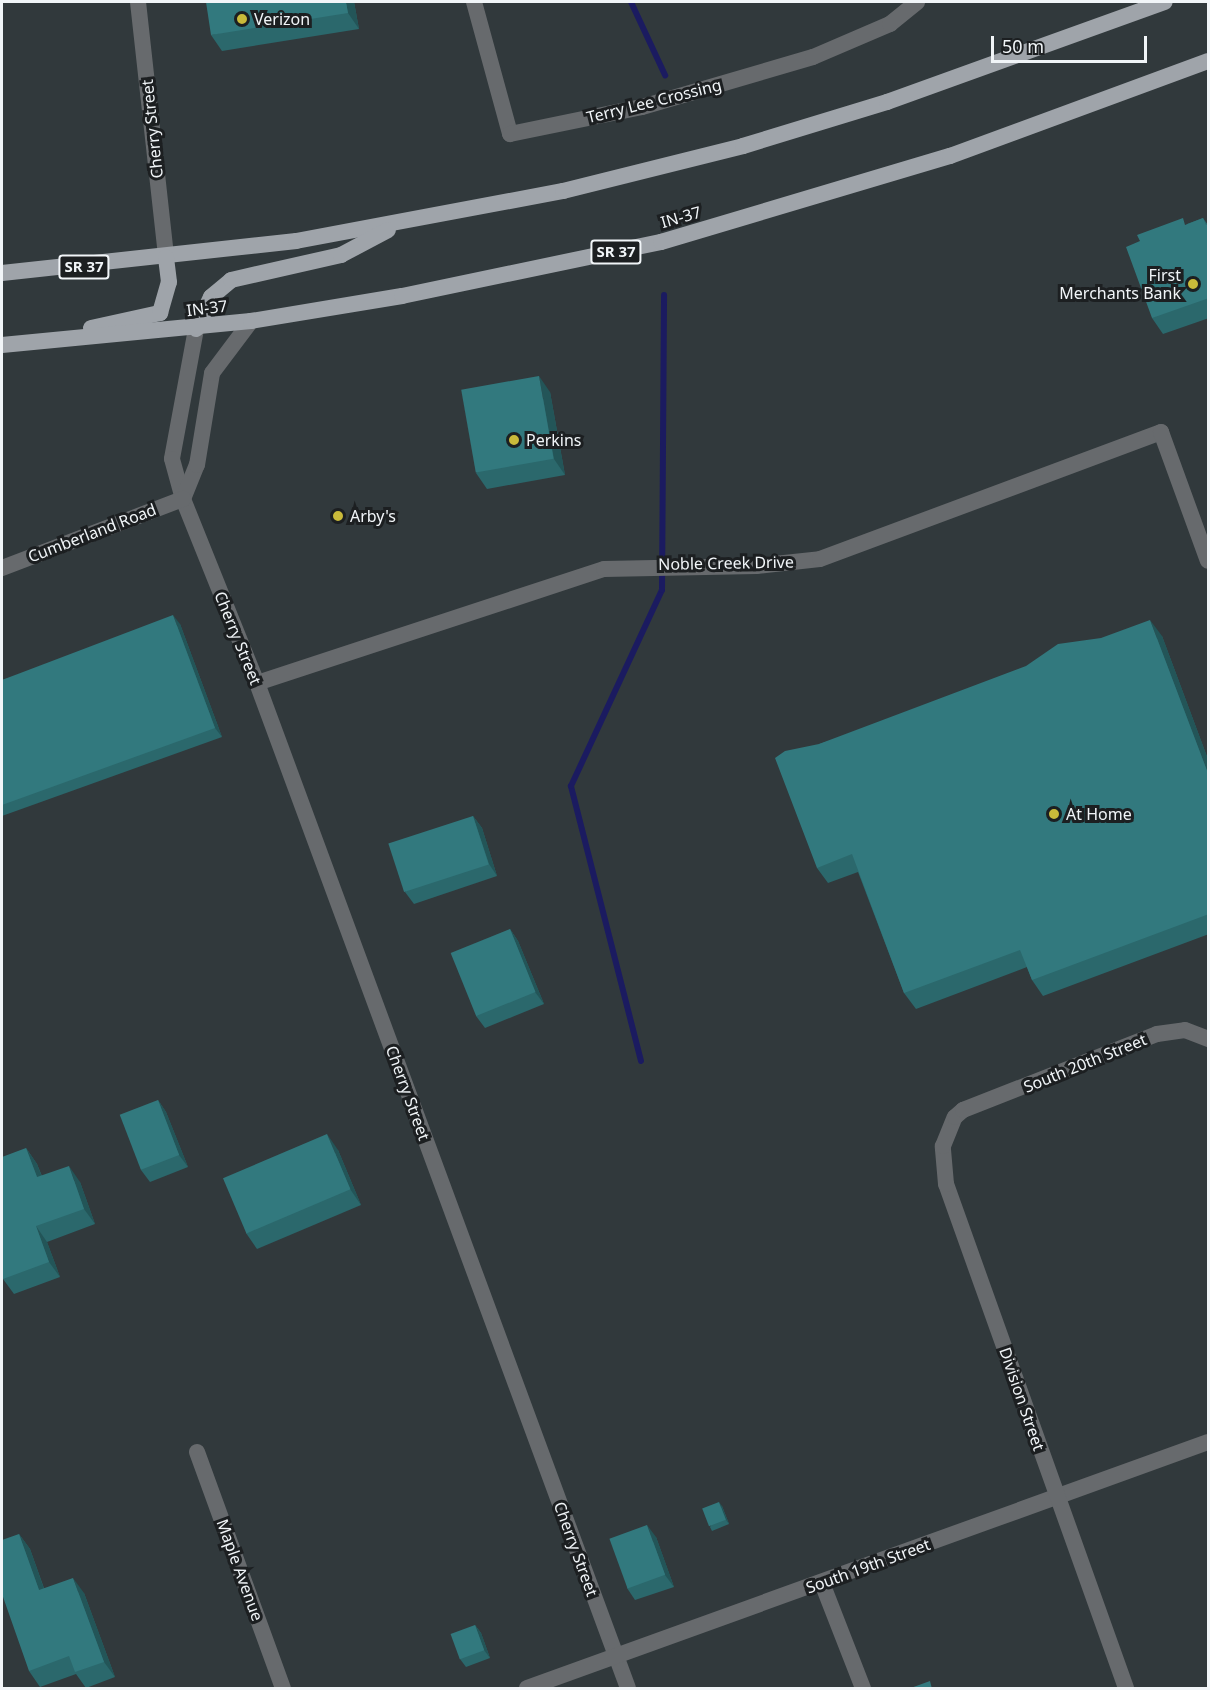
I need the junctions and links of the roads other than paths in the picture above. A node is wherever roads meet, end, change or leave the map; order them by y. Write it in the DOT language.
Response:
graph roads {
  1 [pos="138,2"];
  2 [pos="474,2"];
  3 [pos="917,2"];
  4 [pos="1165,2"];
  5 [pos="1209,61"];
  6 [pos="402,223"];
  7 [pos="166,257"];
  8 [pos="2,273"];
  9 [pos="251,321"];
  10 [pos="196,329"];
  11 [pos="2,344"];
  12 [pos="183,499"];
  13 [pos="1209,561"];
  14 [pos="2,568"];
  15 [pos="257,683"];
  16 [pos="1209,1039"];
  17 [pos="963,1110"];
  18 [pos="1209,1442"];
  19 [pos="197,1452"];
  20 [pos="1056,1499"];
  21 [pos="822,1583"];
  22 [pos="616,1656"];
  23 [pos="283,1689"];
  24 [pos="527,1689"];
  25 [pos="628,1689"];
  26 [pos="863,1689"];
  27 [pos="1126,1689"];
  1 -- 7 [label="street, Cherry Street"];
  2 -- 3 [label="street, Terry Lee Crossing"];
  4 -- 6 [label="highway, SR 37"];
  5 -- 9 [label="highway, IN-37 / SR 37"];
  6 -- 7 [label="highway, SR 37"];
  6 -- 10 [label="highway"];
  7 -- 8 [label="highway, SR 37"];
  7 -- 11 [label="highway"];
  9 -- 10 [label="highway, IN-37 / SR 37"];
  9 -- 12 [label="street"];
  10 -- 11 [label="highway, IN-37 / SR 37"];
  10 -- 12 [label="street, Cherry Street"];
  12 -- 14 [label="street, Cumberland Road"];
  12 -- 15 [label="street, Cherry Street"];
  13 -- 15 [label="street, Noble Creek Drive"];
  15 -- 22 [label="street, Cherry Street"];
  16 -- 17 [label="street, South 20th Street"];
  17 -- 20 [label="street, Division Street"];
  18 -- 20 [label="street, South 19th Street"];
  19 -- 23 [label="street, Maple Avenue"];
  20 -- 21 [label="street, South 19th Street"];
  20 -- 27 [label="street, Division Street"];
  21 -- 22 [label="street, South 19th Street"];
  21 -- 26 [label="street"];
  22 -- 24 [label="street, South 19th Street"];
  22 -- 25 [label="street, Cherry Street"];
}
